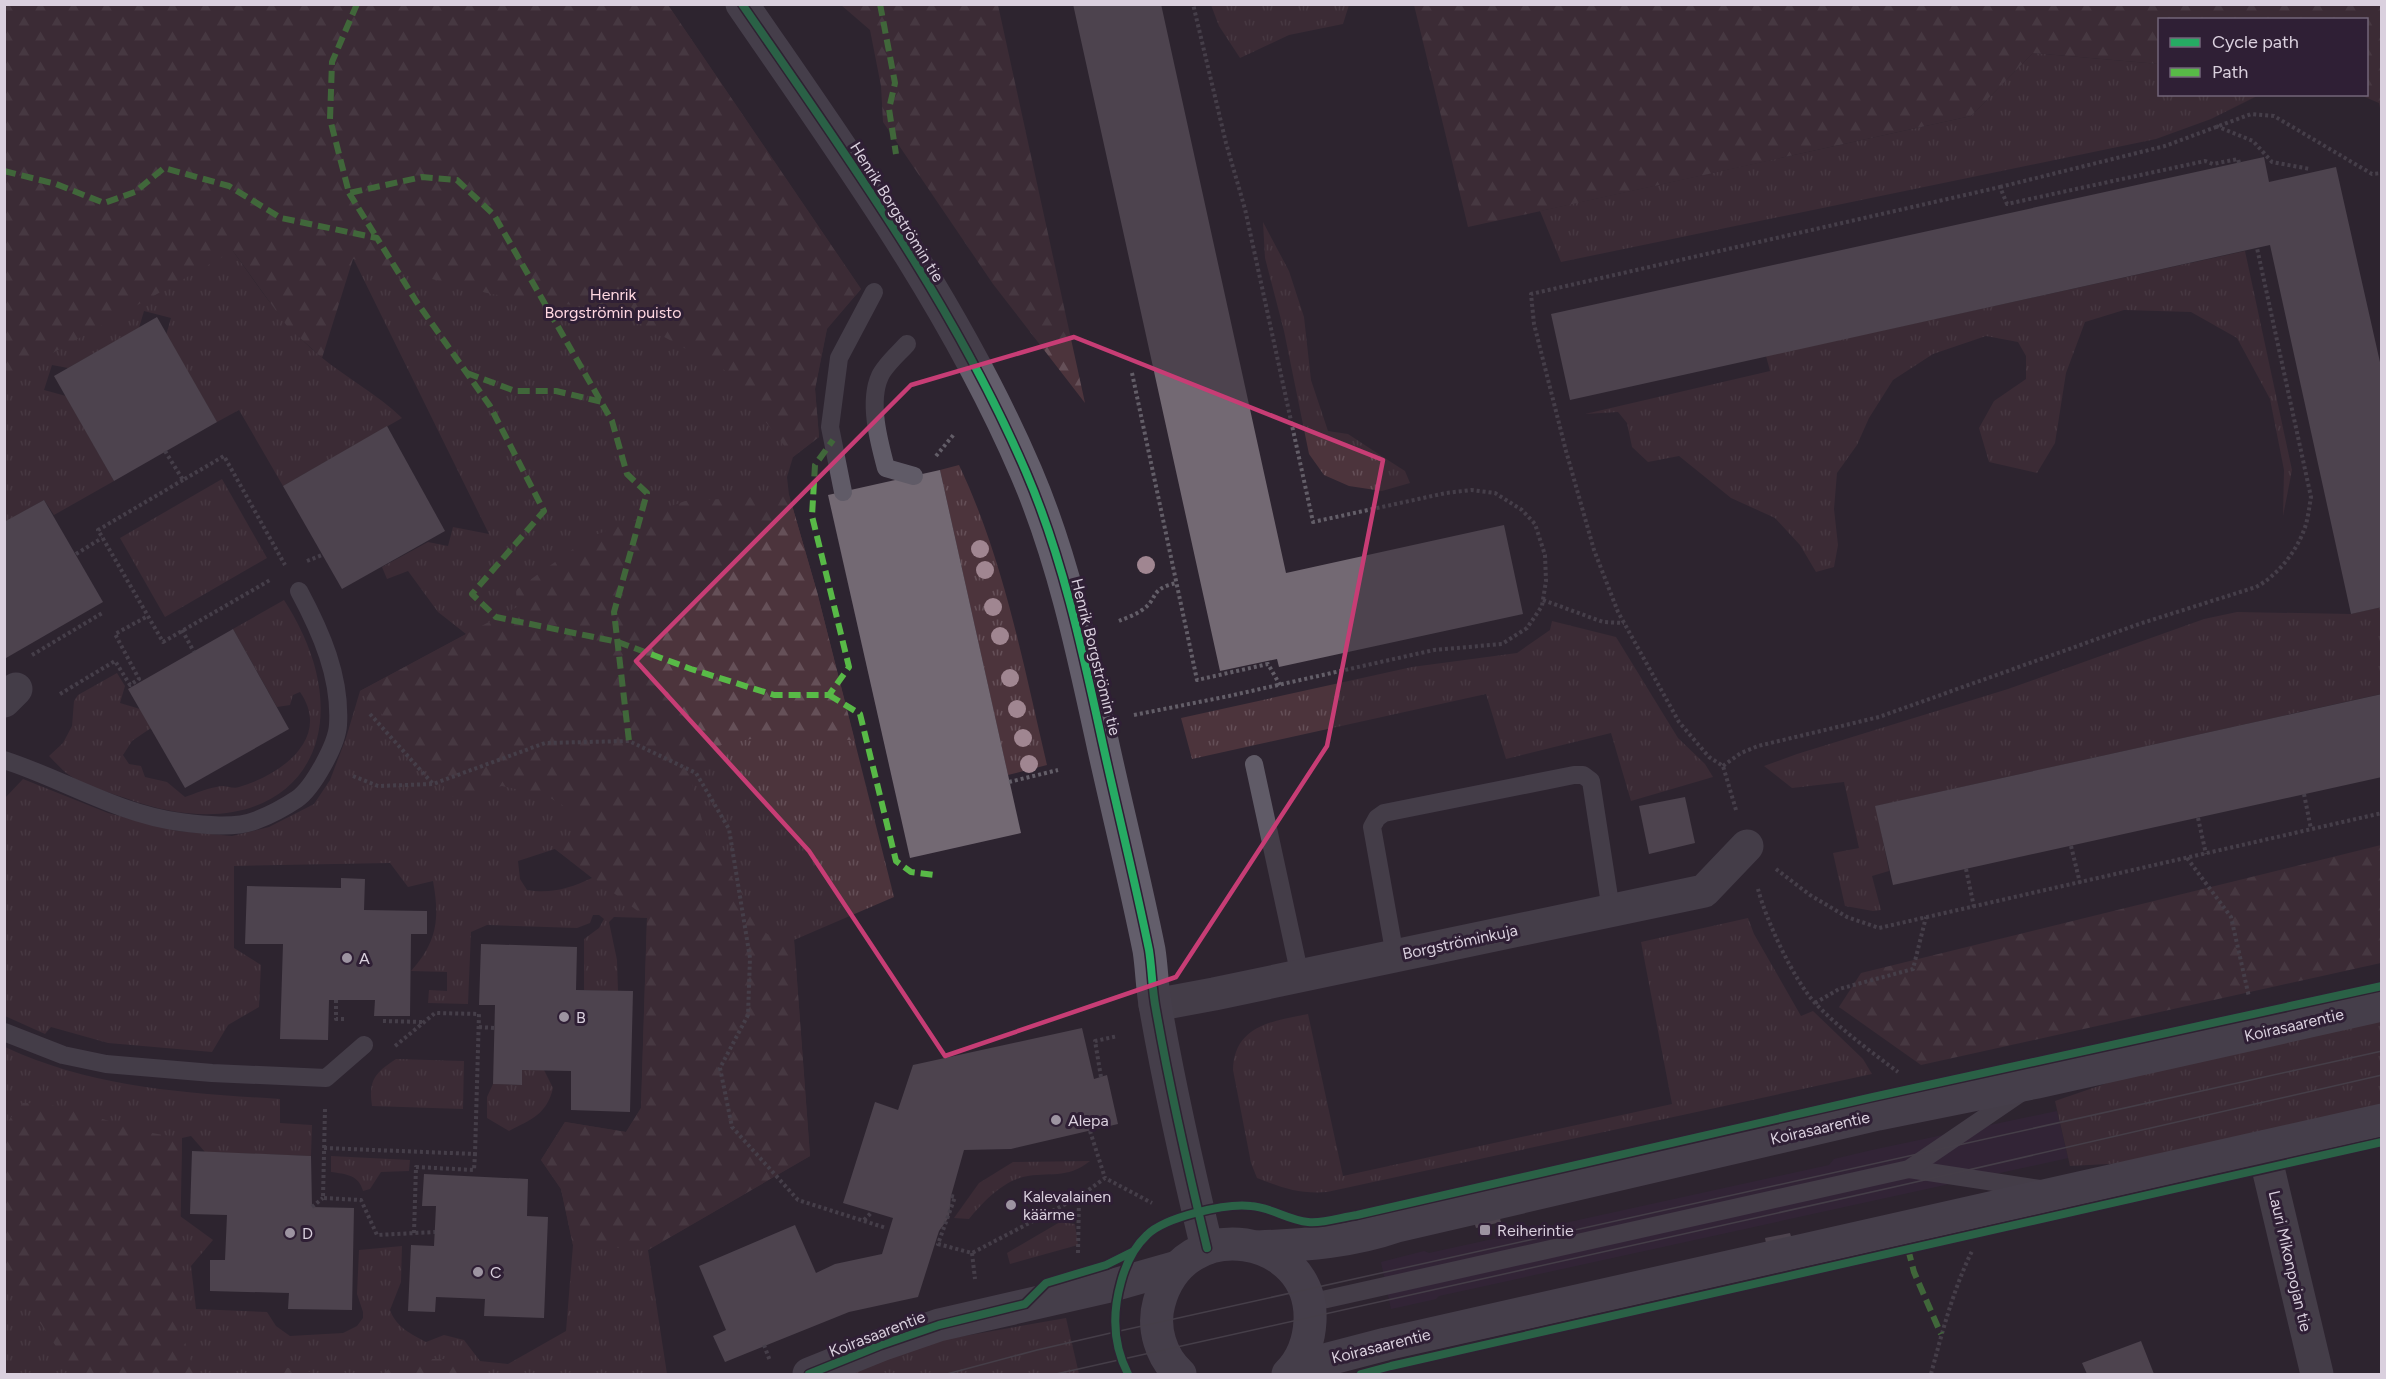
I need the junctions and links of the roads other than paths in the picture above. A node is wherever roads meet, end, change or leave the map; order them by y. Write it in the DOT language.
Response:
graph roads {
  1 [pos="742,4"];
  2 [pos="874,292"];
  3 [pos="907,344"];
  4 [pos="914,476"];
  5 [pos="843,492"];
  6 [pos="299,591"];
  7 [pos="4,760"];
  8 [pos="1254,764"];
  9 [pos="1747,846"];
  10 [pos="1611,910"];
  11 [pos="1395,956"];
  12 [pos="1300,976"];
  13 [pos="1155,1005"];
  14 [pos="2382,1005"];
  15 [pos="4,1032"];
  16 [pos="364,1046"];
  17 [pos="2037,1082"];
  18 [pos="2382,1120"];
  19 [pos="2264,1147"];
  20 [pos="1909,1169"];
  21 [pos="2065,1192"];
  22 [pos="1258,1247"];
  23 [pos="1207,1248"];
  24 [pos="1177,1267"];
  25 [pos="1309,1303"];
  26 [pos="1291,1371"];
  27 [pos="809,1374"];
  28 [pos="1180,1374"];
  29 [pos="2317,1374"];
  1 -- 13 [label="main road, Henrik Borgströmin tie"];
  2 -- 5 [label="lane"];
  3 -- 4 [label="lane"];
  6 -- 7 [label="lane"];
  8 -- 12 [label="lane"];
  9 -- 10 [label="street, Borgströminkuja"];
  10 -- 11 [label="street, Borgströminkuja"];
  10 -- 11 [label="lane"];
  11 -- 12 [label="street, Borgströminkuja"];
  12 -- 13 [label="street, Borgströminkuja"];
  13 -- 23 [label="main road, Henrik Borgströmin tie"];
  14 -- 17 [label="main road, Koirasaarentie"];
  15 -- 16 [label="lane"];
  17 -- 20 [label="lane"];
  17 -- 22 [label="main road, Koirasaarentie"];
  18 -- 19 [label="main road, Koirasaarentie"];
  19 -- 21 [label="main road, Koirasaarentie"];
  19 -- 29 [label="street, Lauri Mikonpojan tie"];
  20 -- 21 [label="lane"];
  20 -- 25 [label="lane"];
  21 -- 26 [label="main road, Koirasaarentie"];
  22 -- 23 [label="main road, Koirasaarentie"];
  22 -- 25 [label="main road"];
  23 -- 24 [label="main road"];
  24 -- 27 [label="main road, Koirasaarentie"];
  24 -- 28 [label="main road"];
  25 -- 26 [label="main road"];
}
